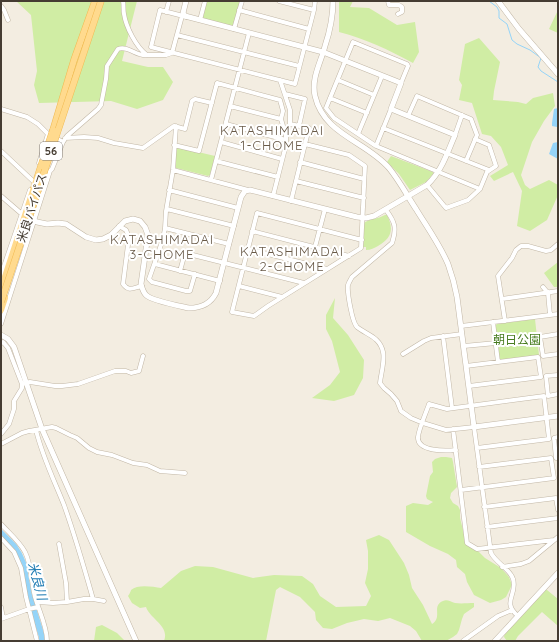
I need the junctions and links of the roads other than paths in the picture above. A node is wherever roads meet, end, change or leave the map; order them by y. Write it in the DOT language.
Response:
graph roads {
  1 [pos="94,1"];
  2 [pos="101,1"];
  3 [pos="123,1"];
  4 [pos="169,1"];
  5 [pos="186,1"];
  6 [pos="205,1"];
  7 [pos="242,1"];
  8 [pos="279,1"];
  9 [pos="315,1"];
  10 [pos="333,1"];
  11 [pos="388,1"];
  12 [pos="498,1"];
  13 [pos="1,6"];
  14 [pos="239,10"];
  15 [pos="314,10"];
  16 [pos="166,12"];
  17 [pos="398,14"];
  18 [pos="185,16"];
  19 [pos="8,20"];
  20 [pos="200,20"];
  21 [pos="234,29"];
  22 [pos="309,29"];
  23 [pos="249,33"];
  24 [pos="177,35"];
  25 [pos="305,47"];
  26 [pos="244,52"];
  27 [pos="323,52"];
  28 [pos="172,53"];
  29 [pos="147,55"];
  30 [pos="346,61"];
  31 [pos="299,66"];
  32 [pos="239,70"];
  33 [pos="558,74"];
  34 [pos="382,76"];
  35 [pos="280,80"];
  36 [pos="338,80"];
  37 [pos="401,83"];
  38 [pos="235,88"];
  39 [pos="285,94"];
  40 [pos="374,95"];
  41 [pos="330,98"];
  42 [pos="212,103"];
  43 [pos="230,106"];
  44 [pos="1,109"];
  45 [pos="391,109"];
  46 [pos="366,113"];
  47 [pos="462,115"];
  48 [pos="408,116"];
  49 [pos="281,119"];
  50 [pos="226,124"];
  51 [pos="176,126"];
  52 [pos="298,126"];
  53 [pos="383,128"];
  54 [pos="50,132"];
  55 [pos="358,134"];
  56 [pos="455,135"];
  57 [pos="62,139"];
  58 [pos="475,139"];
  59 [pos="286,140"];
  60 [pos="221,142"];
  61 [pos="305,144"];
  62 [pos="174,145"];
  63 [pos="376,146"];
  64 [pos="1,151"];
  65 [pos="447,154"];
  66 [pos="282,159"];
  67 [pos="216,161"];
  68 [pos="466,161"];
  69 [pos="300,162"];
  70 [pos="172,170"];
  71 [pos="489,170"];
  72 [pos="438,172"];
  73 [pos="278,177"];
  74 [pos="364,179"];
  75 [pos="210,180"];
  76 [pos="33,181"];
  77 [pos="296,181"];
  78 [pos="427,185"];
  79 [pos="480,189"];
  80 [pos="170,190"];
  81 [pos="250,190"];
  82 [pos="1,196"];
  83 [pos="273,196"];
  84 [pos="408,197"];
  85 [pos="364,198"];
  86 [pos="291,200"];
  87 [pos="238,208"];
  88 [pos="167,209"];
  89 [pos="325,209"];
  90 [pos="386,210"];
  91 [pos="23,215"];
  92 [pos="363,218"];
  93 [pos="32,220"];
  94 [pos="119,226"];
  95 [pos="234,226"];
  96 [pos="165,228"];
  97 [pos="320,229"];
  98 [pos="252,231"];
  99 [pos="362,240"];
  100 [pos="229,244"];
  101 [pos="558,244"];
  102 [pos="315,247"];
  103 [pos="248,249"];
  104 [pos="349,256"];
  105 [pos="224,263"];
  106 [pos="155,264"];
  107 [pos="243,268"];
  108 [pos="327,269"];
  109 [pos="180,270"];
  110 [pos="194,274"];
  111 [pos="1,275"];
  112 [pos="220,280"];
  113 [pos="304,283"];
  114 [pos="142,286"];
  115 [pos="239,286"];
  116 [pos="543,287"];
  117 [pos="1,289"];
  118 [pos="558,291"];
  119 [pos="548,293"];
  120 [pos="1,296"];
  121 [pos="282,297"];
  122 [pos="502,299"];
  123 [pos="1,302"];
  124 [pos="1,310"];
  125 [pos="558,314"];
  126 [pos="550,315"];
  127 [pos="505,321"];
  128 [pos="493,322"];
  129 [pos="1,324"];
  130 [pos="461,326"];
  131 [pos="462,334"];
  132 [pos="558,334"];
  133 [pos="1,335"];
  134 [pos="443,336"];
  135 [pos="1,343"];
  136 [pos="496,343"];
  137 [pos="464,346"];
  138 [pos="403,354"];
  139 [pos="558,354"];
  140 [pos="143,356"];
  141 [pos="498,362"];
  142 [pos="466,366"];
  143 [pos="558,375"];
  144 [pos="24,383"];
  145 [pos="469,386"];
  146 [pos="558,394"];
  147 [pos="471,406"];
  148 [pos="452,408"];
  149 [pos="558,416"];
  150 [pos="546,417"];
  151 [pos="423,423"];
  152 [pos="474,427"];
  153 [pos="39,429"];
  154 [pos="453,429"];
  155 [pos="1,434"];
  156 [pos="558,438"];
  157 [pos="1,444"];
  158 [pos="477,448"];
  159 [pos="456,450"];
  160 [pos="558,458"];
  161 [pos="479,467"];
  162 [pos="186,473"];
  163 [pos="482,487"];
  164 [pos="461,490"];
  165 [pos="484,507"];
  166 [pos="558,510"];
  167 [pos="558,518"];
  168 [pos="1,524"];
  169 [pos="487,527"];
  170 [pos="1,538"];
  171 [pos="556,538"];
  172 [pos="59,544"];
  173 [pos="490,548"];
  174 [pos="502,566"];
  175 [pos="558,573"];
  176 [pos="93,599"];
  177 [pos="104,601"];
  178 [pos="67,602"];
  179 [pos="37,605"];
  180 [pos="1,607"];
  181 [pos="30,609"];
  182 [pos="512,610"];
  183 [pos="518,616"];
  184 [pos="2,619"];
  185 [pos="37,641"];
  186 [pos="47,641"];
  187 [pos="136,641"];
  188 [pos="463,641"];
  189 [pos="495,641"];
  1 -- 54 [label="main road"];
  2 -- 57 [label="main road"];
  2 -- 120 [label="main road, 米良バイパス / 56, bridge"];
  2 -- 123 [label="main road, 米良バイパス / 56, bridge"];
  3 -- 29 [label="street"];
  4 -- 16 [label="street"];
  5 -- 18 [label="street"];
  6 -- 20 [label="street"];
  7 -- 14 [label="street"];
  8 -- 15 [label="street"];
  9 -- 15 [label="street"];
  10 -- 27 [label="street"];
  11 -- 17 [label="street"];
  12 -- 33 [label="street"];
  13 -- 19 [label="street"];
  14 -- 21 [label="street"];
  14 -- 22 [label="street"];
  15 -- 22 [label="street"];
  16 -- 18 [label="street"];
  16 -- 28 [label="street"];
  18 -- 20 [label="street"];
  18 -- 24 [label="street"];
  20 -- 21 [label="street"];
  21 -- 23 [label="street"];
  22 -- 25 [label="street"];
  23 -- 25 [label="street"];
  23 -- 26 [label="street"];
  24 -- 26 [label="street"];
  24 -- 28 [label="street"];
  25 -- 27 [label="street"];
  25 -- 31 [label="street"];
  26 -- 31 [label="street"];
  26 -- 32 [label="street"];
  27 -- 30 [label="street"];
  27 -- 84 [label="street"];
  28 -- 29 [label="street"];
  28 -- 32 [label="street"];
  29 -- 57 [label="street"];
  30 -- 34 [label="street"];
  30 -- 36 [label="street"];
  30 -- 37 [label="street"];
  31 -- 35 [label="street"];
  32 -- 35 [label="street"];
  32 -- 38 [label="street"];
  34 -- 37 [label="street"];
  34 -- 40 [label="street"];
  35 -- 39 [label="street"];
  36 -- 40 [label="street"];
  36 -- 41 [label="street"];
  37 -- 45 [label="street"];
  38 -- 42 [label="street"];
  38 -- 43 [label="street"];
  38 -- 49 [label="street"];
  39 -- 52 [label="street"];
  39 -- 52 [label="street"];
  40 -- 46 [label="street"];
  41 -- 46 [label="street"];
  41 -- 55 [label="street"];
  42 -- 51 [label="street"];
  42 -- 62 [label="street"];
  43 -- 49 [label="street"];
  43 -- 50 [label="street"];
  44 -- 54 [label="street"];
  45 -- 48 [label="street"];
  45 -- 53 [label="street"];
  46 -- 55 [label="street"];
  47 -- 48 [label="street"];
  47 -- 56 [label="street"];
  47 -- 58 [label="street"];
  48 -- 56 [label="street"];
  49 -- 59 [label="street"];
  50 -- 59 [label="street"];
  50 -- 60 [label="street"];
  51 -- 57 [label="street"];
  51 -- 62 [label="street"];
  52 -- 61 [label="street"];
  53 -- 63 [label="street"];
  53 -- 65 [label="street"];
  54 -- 57 [label="street"];
  54 -- 76 [label="street"];
  54 -- 91 [label="main road, bridge"];
  55 -- 63 [label="street"];
  56 -- 65 [label="street"];
  57 -- 93 [label="main road, bridge"];
  57 -- 93 [label="street"];
  58 -- 68 [label="street"];
  58 -- 71 [label="street"];
  59 -- 66 [label="street"];
  60 -- 66 [label="street"];
  60 -- 67 [label="street"];
  61 -- 69 [label="street"];
  61 -- 74 [label="street"];
  62 -- 70 [label="street"];
  63 -- 72 [label="street"];
  64 -- 76 [label="street"];
  65 -- 68 [label="street"];
  65 -- 72 [label="street"];
  66 -- 73 [label="street"];
  67 -- 73 [label="street"];
  67 -- 75 [label="street"];
  68 -- 71 [label="street"];
  69 -- 74 [label="street"];
  69 -- 77 [label="street"];
  70 -- 75 [label="street"];
  70 -- 80 [label="street"];
  71 -- 79 [label="street"];
  72 -- 78 [label="street"];
  72 -- 79 [label="street"];
  73 -- 83 [label="street"];
  74 -- 85 [label="street"];
  75 -- 81 [label="street"];
  76 -- 91 [label="street"];
  77 -- 85 [label="street"];
  77 -- 86 [label="street"];
  78 -- 79 [label="street"];
  78 -- 84 [label="street"];
  80 -- 87 [label="street"];
  80 -- 88 [label="street"];
  81 -- 83 [label="street"];
  81 -- 87 [label="street"];
  82 -- 91 [label="street"];
  83 -- 86 [label="street"];
  84 -- 90 [label="street"];
  84 -- 130 [label="street"];
  85 -- 92 [label="street"];
  86 -- 89 [label="street"];
  87 -- 95 [label="street"];
  88 -- 95 [label="street"];
  88 -- 96 [label="street"];
  89 -- 92 [label="street"];
  89 -- 97 [label="street"];
  90 -- 92 [label="street"];
  90 -- 151 [label="street"];
  91 -- 93 [label="street"];
  91 -- 111 [label="street"];
  91 -- 117 [label="main road"];
  92 -- 99 [label="street"];
  93 -- 94 [label="street"];
  93 -- 124 [label="main road"];
  93 -- 129 [label="street"];
  94 -- 114 [label="street"];
  94 -- 114 [label="street"];
  95 -- 100 [label="street"];
  96 -- 100 [label="street"];
  96 -- 106 [label="street"];
  97 -- 98 [label="street"];
  97 -- 99 [label="street"];
  97 -- 102 [label="street"];
  98 -- 102 [label="street"];
  98 -- 103 [label="street"];
  99 -- 104 [label="street"];
  100 -- 105 [label="street"];
  101 -- 122 [label="street"];
  102 -- 104 [label="street"];
  103 -- 107 [label="street"];
  103 -- 108 [label="street"];
  104 -- 108 [label="street"];
  105 -- 107 [label="street"];
  105 -- 109 [label="street"];
  105 -- 112 [label="street"];
  106 -- 109 [label="street"];
  106 -- 110 [label="street"];
  107 -- 113 [label="street"];
  107 -- 115 [label="street"];
  108 -- 113 [label="street"];
  109 -- 110 [label="street"];
  110 -- 112 [label="street"];
  112 -- 114 [label="street"];
  113 -- 121 [label="street"];
  115 -- 121 [label="street"];
  115 -- 121 [label="street"];
  116 -- 119 [label="street"];
  118 -- 119 [label="street"];
  119 -- 122 [label="street"];
  119 -- 126 [label="street"];
  122 -- 127 [label="street"];
  125 -- 126 [label="street"];
  126 -- 127 [label="street"];
  127 -- 128 [label="street"];
  128 -- 130 [label="street"];
  128 -- 136 [label="street"];
  130 -- 131 [label="street"];
  131 -- 134 [label="street"];
  131 -- 137 [label="street"];
  132 -- 139 [label="street"];
  133 -- 144 [label="street"];
  134 -- 138 [label="street"];
  134 -- 148 [label="street"];
  135 -- 144 [label="street"];
  136 -- 137 [label="street"];
  136 -- 141 [label="street"];
  137 -- 142 [label="street"];
  140 -- 144 [label="street"];
  141 -- 142 [label="street"];
  141 -- 145 [label="street"];
  142 -- 145 [label="street"];
  143 -- 146 [label="street"];
  144 -- 153 [label="street"];
  144 -- 155 [label="street"];
  145 -- 147 [label="street"];
  147 -- 148 [label="street"];
  147 -- 150 [label="street"];
  147 -- 152 [label="street"];
  148 -- 151 [label="street"];
  149 -- 150 [label="street"];
  150 -- 152 [label="street"];
  150 -- 158 [label="street"];
  151 -- 154 [label="street"];
  151 -- 159 [label="street"];
  152 -- 154 [label="street"];
  152 -- 158 [label="street"];
  153 -- 157 [label="street"];
  153 -- 162 [label="street"];
  153 -- 176 [label="street"];
  153 -- 187 [label="street"];
  154 -- 159 [label="street"];
  156 -- 160 [label="street"];
  158 -- 161 [label="street"];
  159 -- 164 [label="street"];
  161 -- 163 [label="street"];
  161 -- 163 [label="street"];
  163 -- 164 [label="street"];
  163 -- 165 [label="street"];
  164 -- 173 [label="street"];
  165 -- 166 [label="street"];
  165 -- 169 [label="street"];
  167 -- 169 [label="street"];
  168 -- 179 [label="street"];
  169 -- 173 [label="street"];
  170 -- 181 [label="street"];
  171 -- 173 [label="street"];
  171 -- 174 [label="street"];
  172 -- 178 [label="street"];
  173 -- 174 [label="street"];
  174 -- 182 [label="street"];
  175 -- 183 [label="street"];
  176 -- 177 [label="street"];
  176 -- 178 [label="street"];
  178 -- 179 [label="street"];
  179 -- 181 [label="street"];
  179 -- 186 [label="street"];
  180 -- 184 [label="street"];
  181 -- 184 [label="street"];
  181 -- 185 [label="street"];
  182 -- 183 [label="street"];
  182 -- 188 [label="street"];
  183 -- 189 [label="street"];
}
